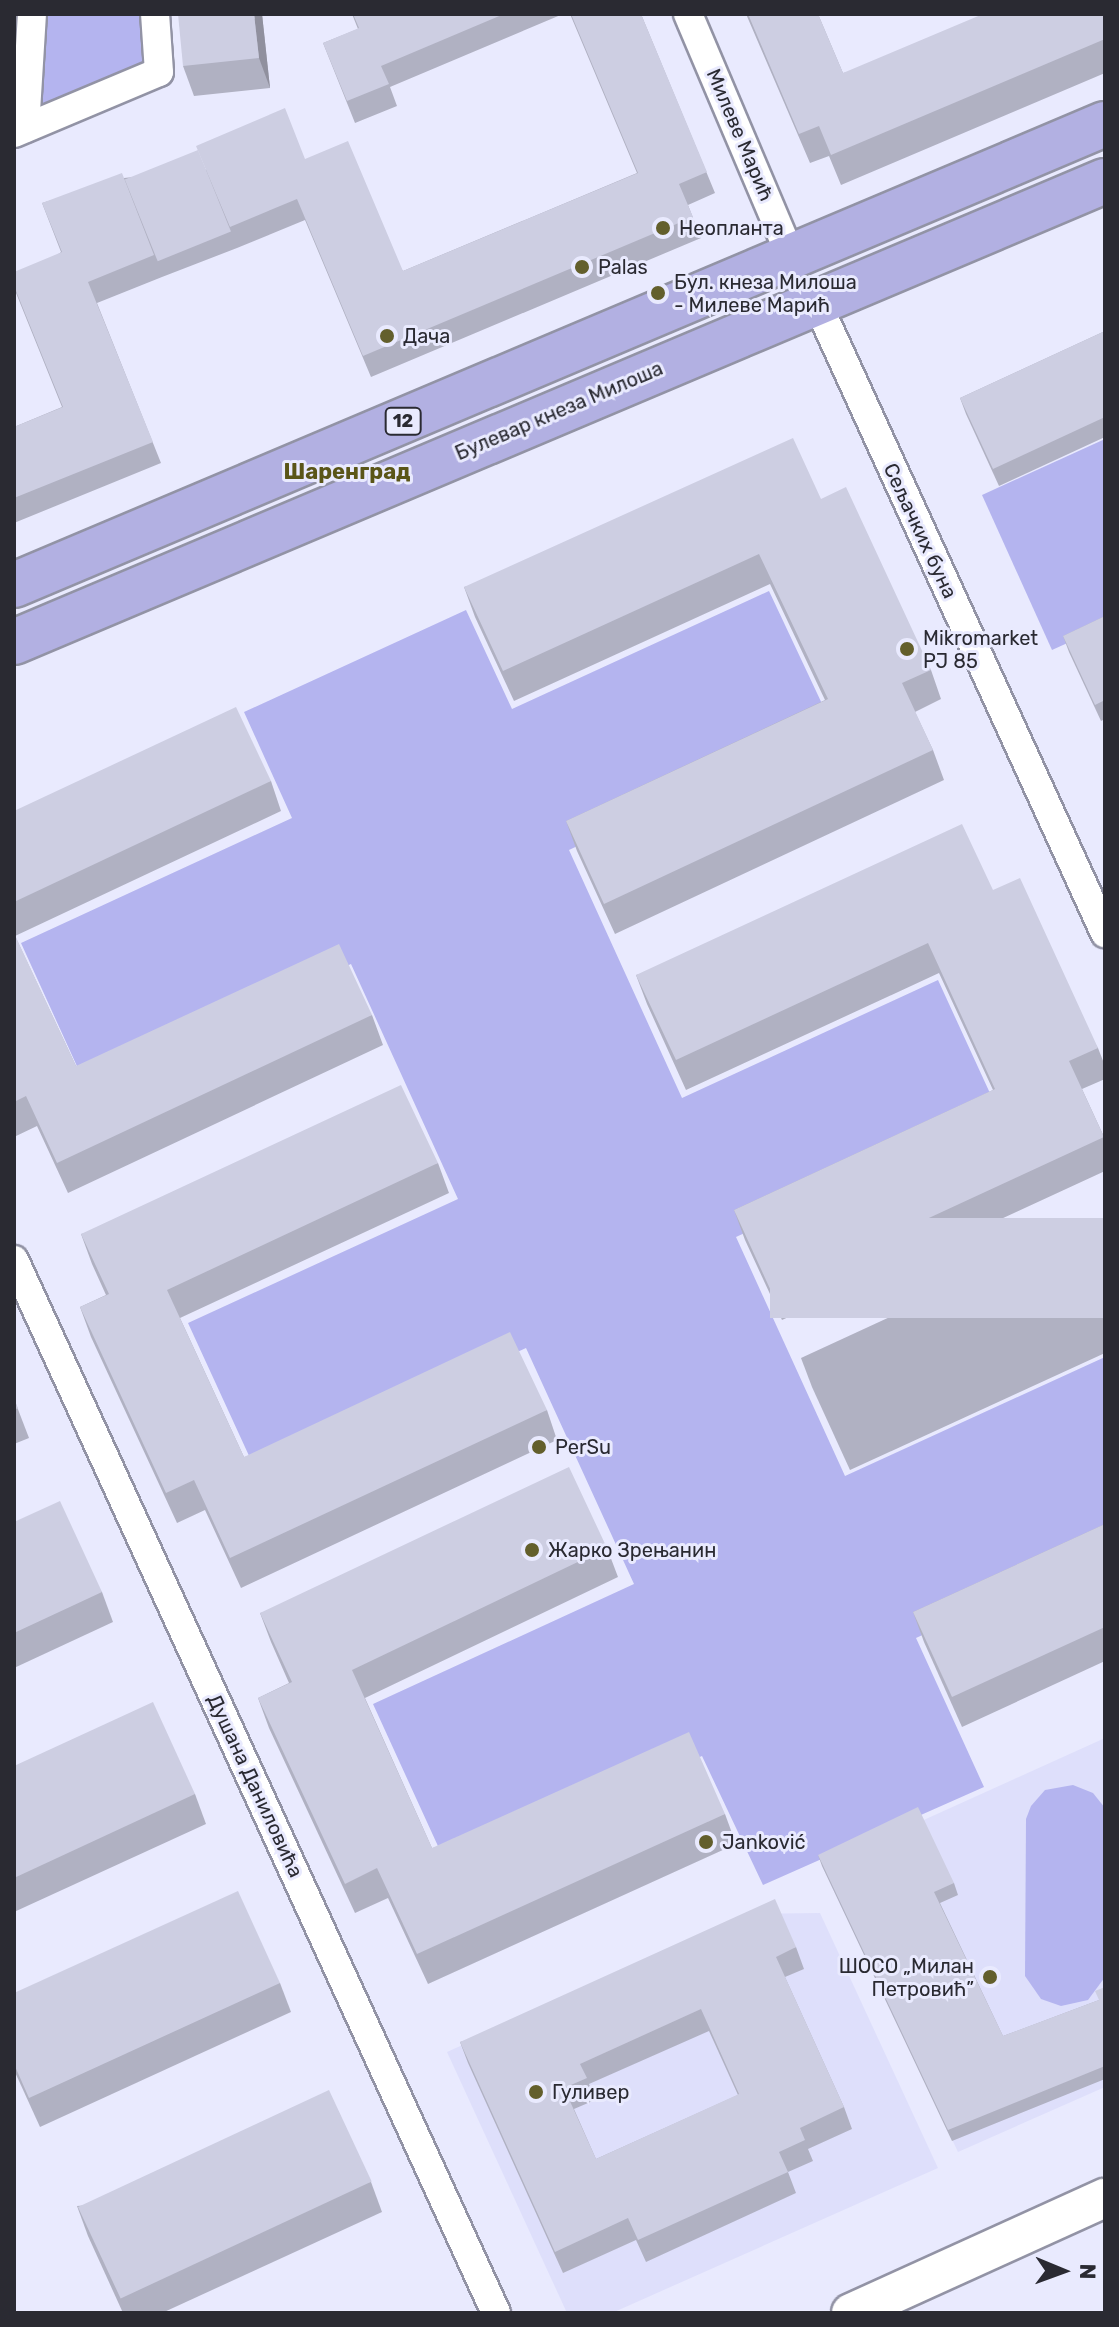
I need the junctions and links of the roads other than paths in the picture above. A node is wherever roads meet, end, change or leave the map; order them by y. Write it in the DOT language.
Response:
graph roads {
  1 [pos="32,14"];
  2 [pos="155,14"];
  3 [pos="688,14"];
  4 [pos="1105,124"];
  5 [pos="20,131"];
  6 [pos="1105,181"];
  7 [pos="791,257"];
  8 [pos="817,303"];
  9 [pos="14,585"];
  10 [pos="14,642"];
  11 [pos="1105,933"];
  12 [pos="14,1260"];
  13 [pos="1105,2198"];
  14 [pos="496,2313"];
  15 [pos="851,2313"];
  1 -- 5 [label="street"];
  2 -- 5 [label="street"];
  3 -- 7 [label="street, Милеве Марић"];
  4 -- 7 [label="main road, 12"];
  6 -- 8 [label="main road, Булевар кнеза Милоша"];
  7 -- 9 [label="main road, 12"];
  8 -- 10 [label="main road, Булевар кнеза Милоша"];
  8 -- 11 [label="street, Сељачких буна"];
  12 -- 14 [label="street, Душана Даниловића"];
  13 -- 15 [label="street"];
}
